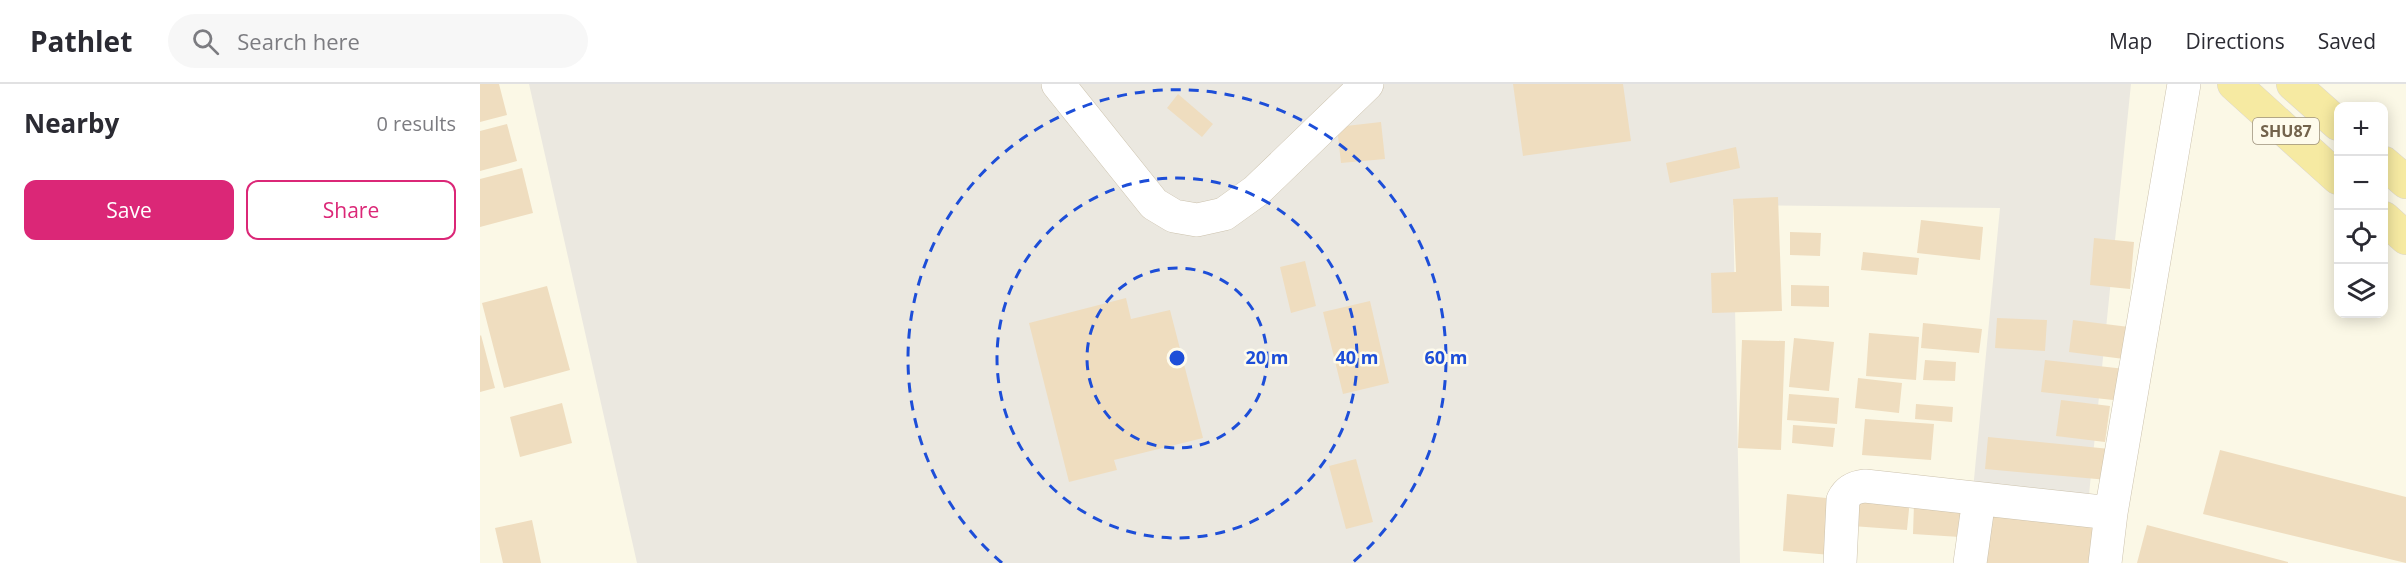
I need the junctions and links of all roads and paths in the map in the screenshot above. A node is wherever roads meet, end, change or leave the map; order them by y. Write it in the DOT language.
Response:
graph roads {
  1 [pos="1058,84"];
  2 [pos="1368,84"];
  3 [pos="2184,84"];
  4 [pos="2234,84"];
  5 [pos="2293,84"];
  6 [pos="2334,120"];
  7 [pos="2388,166"];
  8 [pos="2334,174"];
  9 [pos="2406,182"];
  10 [pos="2388,222"];
  11 [pos="2406,238"];
  12 [pos="1978,499"];
  13 [pos="2111,513"];
  14 [pos="1840,563"];
  15 [pos="1970,563"];
  16 [pos="2105,563"];
  1 -- 2 [label="street"];
  3 -- 13 [label="street"];
  4 -- 8 [label="main road, SHU87"];
  5 -- 6 [label="main road, SHU87"];
  7 -- 9 [label="main road"];
  10 -- 11 [label="main road"];
  12 -- 13 [label="street"];
  12 -- 14 [label="street"];
  12 -- 15 [label="street"];
  13 -- 16 [label="street"];
}
